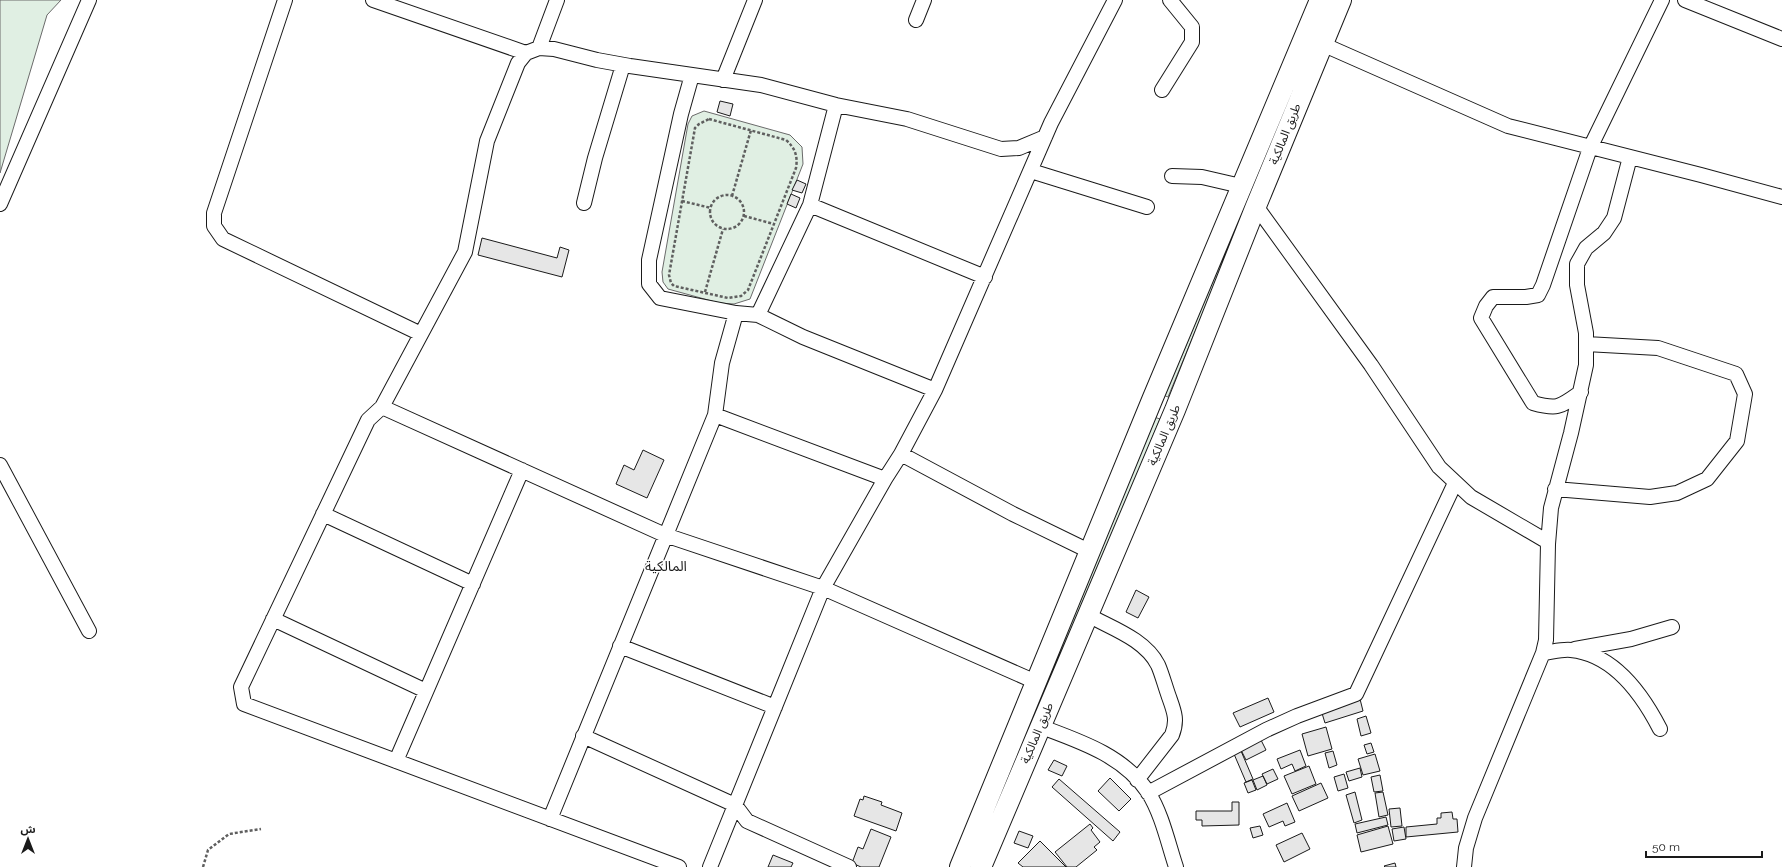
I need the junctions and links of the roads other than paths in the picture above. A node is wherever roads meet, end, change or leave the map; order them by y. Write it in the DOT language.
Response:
graph roads {
  1 [pos="89,0"];
  2 [pos="285,0"];
  3 [pos="373,0"];
  4 [pos="557,0"];
  5 [pos="755,0"];
  6 [pos="924,0"];
  7 [pos="1116,0"];
  8 [pos="1170,0"];
  9 [pos="1662,0"];
  10 [pos="1685,0"];
  11 [pos="1328,4"];
  12 [pos="916,20"];
  13 [pos="1782,39"];
  14 [pos="1322,44"];
  15 [pos="532,50"];
  16 [pos="623,65"];
  17 [pos="692,75"];
  18 [pos="723,80"];
  19 [pos="1162,90"];
  20 [pos="836,105"];
  21 [pos="1045,137"];
  22 [pos="1590,148"];
  23 [pos="1630,157"];
  24 [pos="1031,170"];
  25 [pos="1172,176"];
  26 [pos="1241,186"];
  27 [pos="1782,197"];
  28 [pos="584,203"];
  29 [pos="0,204"];
  30 [pos="810,205"];
  31 [pos="1256,206"];
  32 [pos="1147,207"];
  33 [pos="985,277"];
  34 [pos="736,313"];
  35 [pos="758,314"];
  36 [pos="421,334"];
  37 [pos="1586,344"];
  38 [pos="935,390"];
  39 [pos="1581,392"];
  40 [pos="1152,400"];
  41 [pos="382,407"];
  42 [pos="1175,410"];
  43 [pos="715,415"];
  44 [pos="901,454"];
  45 [pos="0,465"];
  46 [pos="522,470"];
  47 [pos="885,479"];
  48 [pos="1455,483"];
  49 [pos="1555,489"];
  50 [pos="323,514"];
  51 [pos="665,535"];
  52 [pos="1548,542"];
  53 [pos="1091,552"];
  54 [pos="472,584"];
  55 [pos="823,588"];
  56 [pos="1088,615"];
  57 [pos="273,619"];
  58 [pos="1672,627"];
  59 [pos="89,631"];
  60 [pos="620,646"];
  61 [pos="1570,650"];
  62 [pos="1543,653"];
  63 [pos="1036,682"];
  64 [pos="426,691"];
  65 [pos="775,707"];
  66 [pos="1039,726"];
  67 [pos="1660,729"];
  68 [pos="583,736"];
  69 [pos="396,761"];
  70 [pos="1137,780"];
  71 [pos="1148,793"];
  72 [pos="735,805"];
  73 [pos="550,819"];
  74 [pos="979,855"];
  75 [pos="679,867"];
  76 [pos="710,867"];
  77 [pos="849,867"];
  78 [pos="960,867"];
  79 [pos="1176,867"];
  80 [pos="1464,867"];
  1 -- 29 [label="street"];
  2 -- 36 [label="street"];
  3 -- 15 [label="street"];
  4 -- 15 [label="street"];
  5 -- 18 [label="street"];
  6 -- 12 [label="street"];
  7 -- 21 [label="street"];
  8 -- 19 [label="street"];
  9 -- 22 [label="street"];
  10 -- 13 [label="street"];
  11 -- 14 [label="main road, طريق المالكية"];
  11 -- 26 [label="main road, طريق المالكية"];
  14 -- 22 [label="street"];
  14 -- 31 [label="main road, طريق المالكية"];
  15 -- 16 [label="street"];
  15 -- 36 [label="street"];
  16 -- 17 [label="street"];
  16 -- 28 [label="street"];
  17 -- 18 [label="street"];
  17 -- 34 [label="street"];
  18 -- 20 [label="street"];
  20 -- 21 [label="street"];
  20 -- 30 [label="street"];
  21 -- 24 [label="street"];
  22 -- 23 [label="street"];
  22 -- 39 [label="street"];
  23 -- 27 [label="street"];
  23 -- 37 [label="street"];
  24 -- 32 [label="street"];
  24 -- 33 [label="street"];
  25 -- 26 [label="street"];
  26 -- 40 [label="main road, طريق المالكية"];
  30 -- 33 [label="street"];
  30 -- 35 [label="street"];
  31 -- 42 [label="main road, طريق المالكية"];
  31 -- 48 [label="street"];
  33 -- 38 [label="street"];
  34 -- 35 [label="street"];
  34 -- 43 [label="street"];
  35 -- 38 [label="street"];
  36 -- 41 [label="street"];
  37 -- 39 [label="street"];
  37 -- 49 [label="street"];
  38 -- 44 [label="street"];
  39 -- 49 [label="street"];
  40 -- 42 [label="main road"];
  40 -- 53 [label="main road, طريق المالكية"];
  41 -- 46 [label="street"];
  41 -- 50 [label="street"];
  42 -- 56 [label="main road, طريق المالكية"];
  43 -- 47 [label="street"];
  43 -- 51 [label="street"];
  44 -- 47 [label="street"];
  44 -- 53 [label="street"];
  45 -- 59 [label="street"];
  46 -- 51 [label="street"];
  46 -- 54 [label="street"];
  47 -- 55 [label="street"];
  48 -- 52 [label="street"];
  48 -- 71 [label="street"];
  49 -- 52 [label="street"];
  50 -- 54 [label="street"];
  50 -- 57 [label="street"];
  51 -- 55 [label="street"];
  51 -- 60 [label="street"];
  52 -- 62 [label="street"];
  53 -- 63 [label="main road, طريق المالكية"];
  54 -- 64 [label="street"];
  55 -- 63 [label="street"];
  55 -- 65 [label="street"];
  56 -- 66 [label="main road, طريق المالكية"];
  56 -- 70 [label="street"];
  57 -- 64 [label="street"];
  57 -- 69 [label="street"];
  58 -- 61 [label="street"];
  60 -- 65 [label="street"];
  60 -- 68 [label="street"];
  61 -- 62 [label="street"];
  61 -- 67 [label="street"];
  62 -- 80 [label="street"];
  63 -- 74 [label="main road, طريق المالكية"];
  64 -- 69 [label="street"];
  65 -- 72 [label="street"];
  66 -- 70 [label="street"];
  66 -- 74 [label="main road, طريق المالكية"];
  68 -- 72 [label="street"];
  68 -- 73 [label="street"];
  69 -- 73 [label="street"];
  70 -- 71 [label="street"];
  71 -- 79 [label="street"];
  72 -- 76 [label="street"];
  72 -- 77 [label="street"];
  73 -- 75 [label="street"];
  74 -- 78 [label="main road, طريق المالكية"];
}
